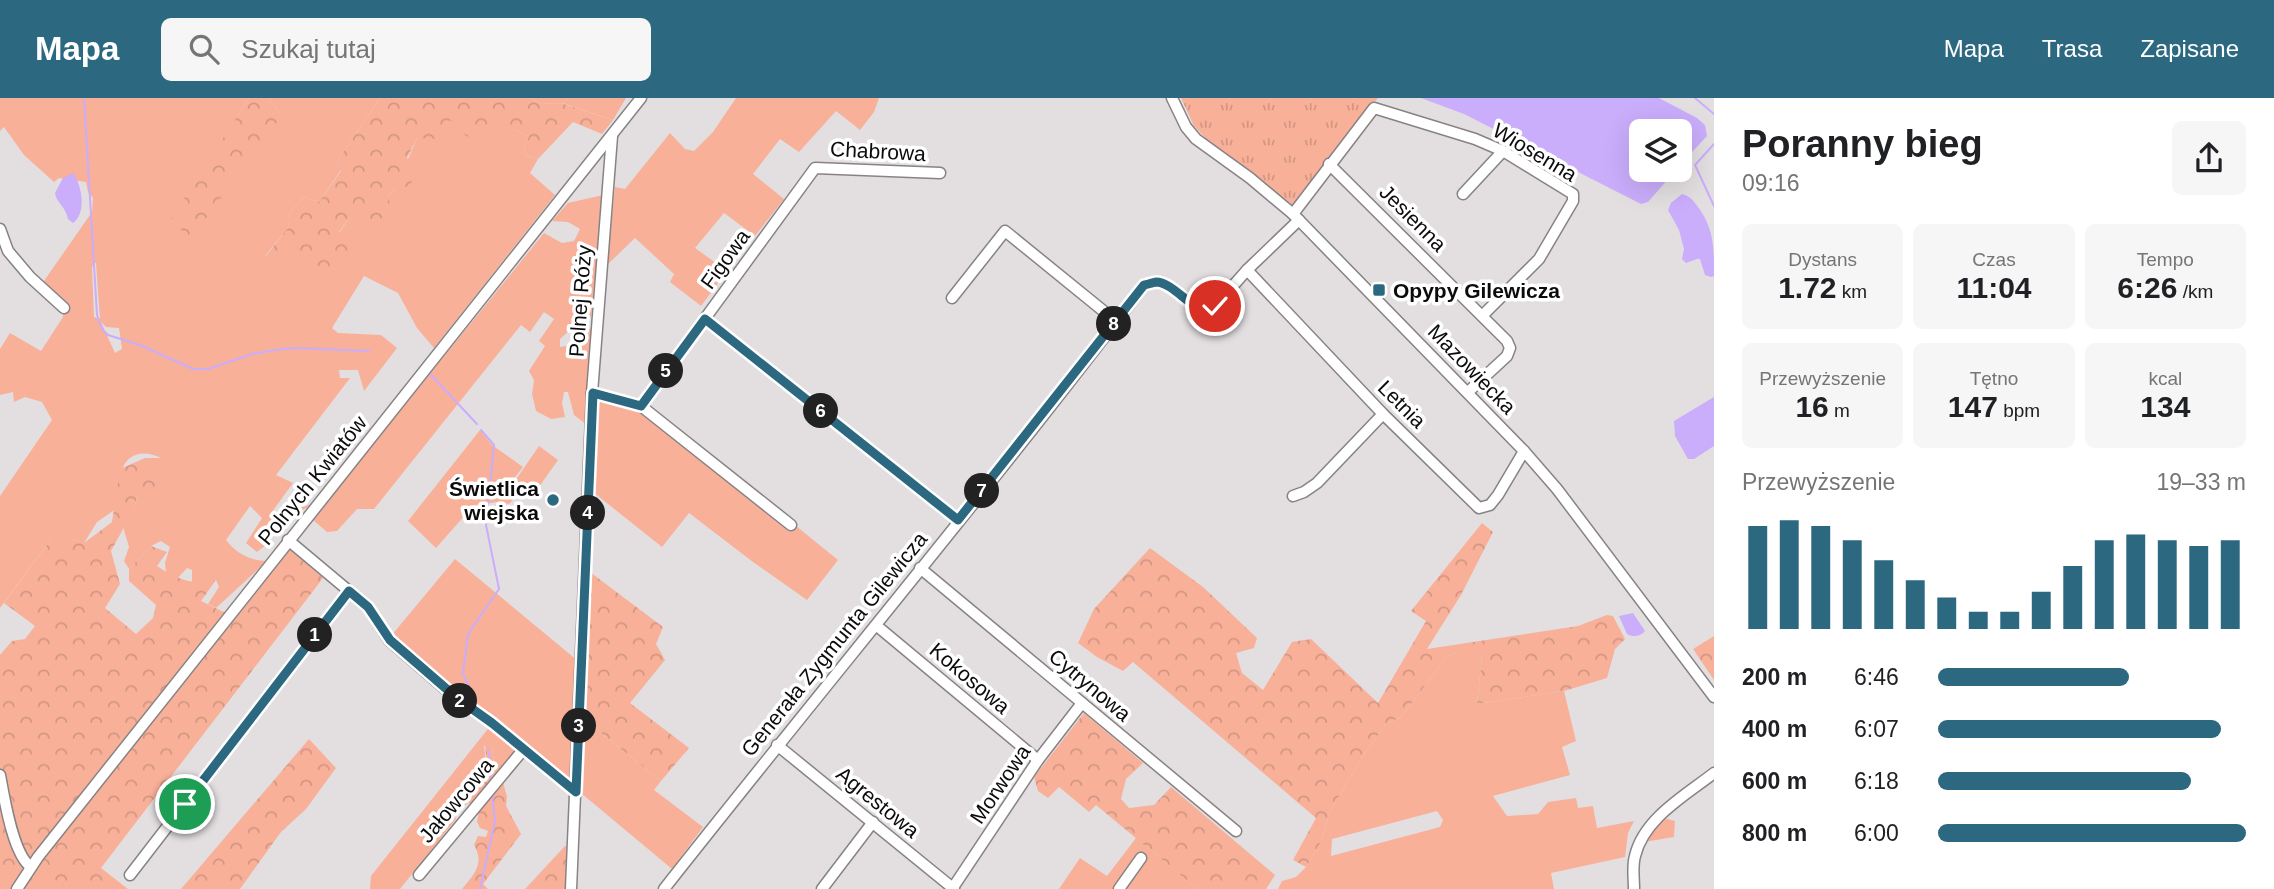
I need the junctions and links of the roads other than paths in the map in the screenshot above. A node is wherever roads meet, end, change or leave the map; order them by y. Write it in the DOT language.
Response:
graph roads {
  1 [pos="641,98"];
  2 [pos="1172,98"];
  3 [pos="1374,108"];
  4 [pos="612,136"];
  5 [pos="1503,151"];
  6 [pos="1329,164"];
  7 [pos="815,168"];
  8 [pos="940,173"];
  9 [pos="1463,194"];
  10 [pos="1296,217"];
  11 [pos="0,229"];
  12 [pos="1247,270"];
  13 [pos="952,298"];
  14 [pos="64,308"];
  15 [pos="1483,315"];
  16 [pos="705,319"];
  17 [pos="1116,321"];
  18 [pos="1468,392"];
  19 [pos="593,393"];
  20 [pos="641,406"];
  21 [pos="1383,414"];
  22 [pos="1524,451"];
  23 [pos="1293,496"];
  24 [pos="958,520"];
  25 [pos="791,526"];
  26 [pos="288,540"];
  27 [pos="920,568"];
  28 [pos="349,591"];
  29 [pos="877,626"];
  30 [pos="1714,697"];
  31 [pos="1082,703"];
  32 [pos="777,745"];
  33 [pos="523,750"];
  34 [pos="1038,760"];
  35 [pos="1714,773"];
  36 [pos="0,775"];
  37 [pos="576,792"];
  38 [pos="873,822"];
  39 [pos="1236,831"];
  40 [pos="1141,858"];
  41 [pos="31,867"];
  42 [pos="130,875"];
  43 [pos="419,875"];
  44 [pos="17,889"];
  45 [pos="570,889"];
  46 [pos="664,889"];
  47 [pos="822,889"];
  48 [pos="953,889"];
  49 [pos="1119,889"];
  50 [pos="1634,889"];
  1 -- 4 [label="street, Polnych Kwiatów"];
  2 -- 10 [label="street, Mazowiecka"];
  3 -- 5 [label="street, Wiosenna"];
  3 -- 6 [label="street, Generała Zygmunta Gilewicza"];
  4 -- 19 [label="street, Polnej Róży"];
  4 -- 26 [label="street, Polnych Kwiatów"];
  5 -- 9 [label="street"];
  5 -- 15 [label="street, Wiosenna"];
  6 -- 10 [label="street, Generała Zygmunta Gilewicza"];
  6 -- 15 [label="street, Jesienna"];
  7 -- 8 [label="street, Chabrowa"];
  7 -- 16 [label="street, Figowa"];
  10 -- 12 [label="street, Generała Zygmunta Gilewicza"];
  10 -- 18 [label="street, Mazowiecka"];
  11 -- 14 [label="street"];
  12 -- 17 [label="street, Generała Zygmunta Gilewicza"];
  12 -- 21 [label="street, Letnia"];
  13 -- 17 [label="street"];
  15 -- 18 [label="street, Jesienna"];
  16 -- 20 [label="street, Figowa"];
  16 -- 24 [label="street"];
  17 -- 24 [label="street, Generała Zygmunta Gilewicza"];
  18 -- 22 [label="street, Mazowiecka"];
  19 -- 20 [label="street"];
  19 -- 37 [label="street, Polnej Róży"];
  20 -- 25 [label="street"];
  21 -- 22 [label="street, Letnia"];
  21 -- 23 [label="street"];
  22 -- 30 [label="street, Mazowiecka"];
  24 -- 27 [label="street, Generała Zygmunta Gilewicza"];
  26 -- 28 [label="street"];
  26 -- 41 [label="street, Polnych Kwiatów"];
  27 -- 29 [label="street, Generała Zygmunta Gilewicza"];
  27 -- 31 [label="street, Cytrynowa"];
  28 -- 33 [label="street"];
  28 -- 42 [label="street"];
  29 -- 32 [label="street, Generała Zygmunta Gilewicza"];
  29 -- 34 [label="street, Kokosowa"];
  31 -- 34 [label="street, Morwowa"];
  31 -- 39 [label="street, Cytrynowa"];
  32 -- 38 [label="street, Agrestowa"];
  32 -- 46 [label="street, Generała Zygmunta Gilewicza"];
  33 -- 37 [label="street"];
  33 -- 43 [label="street, Jałowcowa"];
  34 -- 48 [label="street, Morwowa"];
  35 -- 50 [label="street"];
  36 -- 41 [label="street"];
  37 -- 45 [label="street, Polnej Róży"];
  38 -- 47 [label="street"];
  38 -- 48 [label="street, Agrestowa"];
  40 -- 49 [label="street"];
  41 -- 44 [label="street, Polnych Kwiatów"];
}
